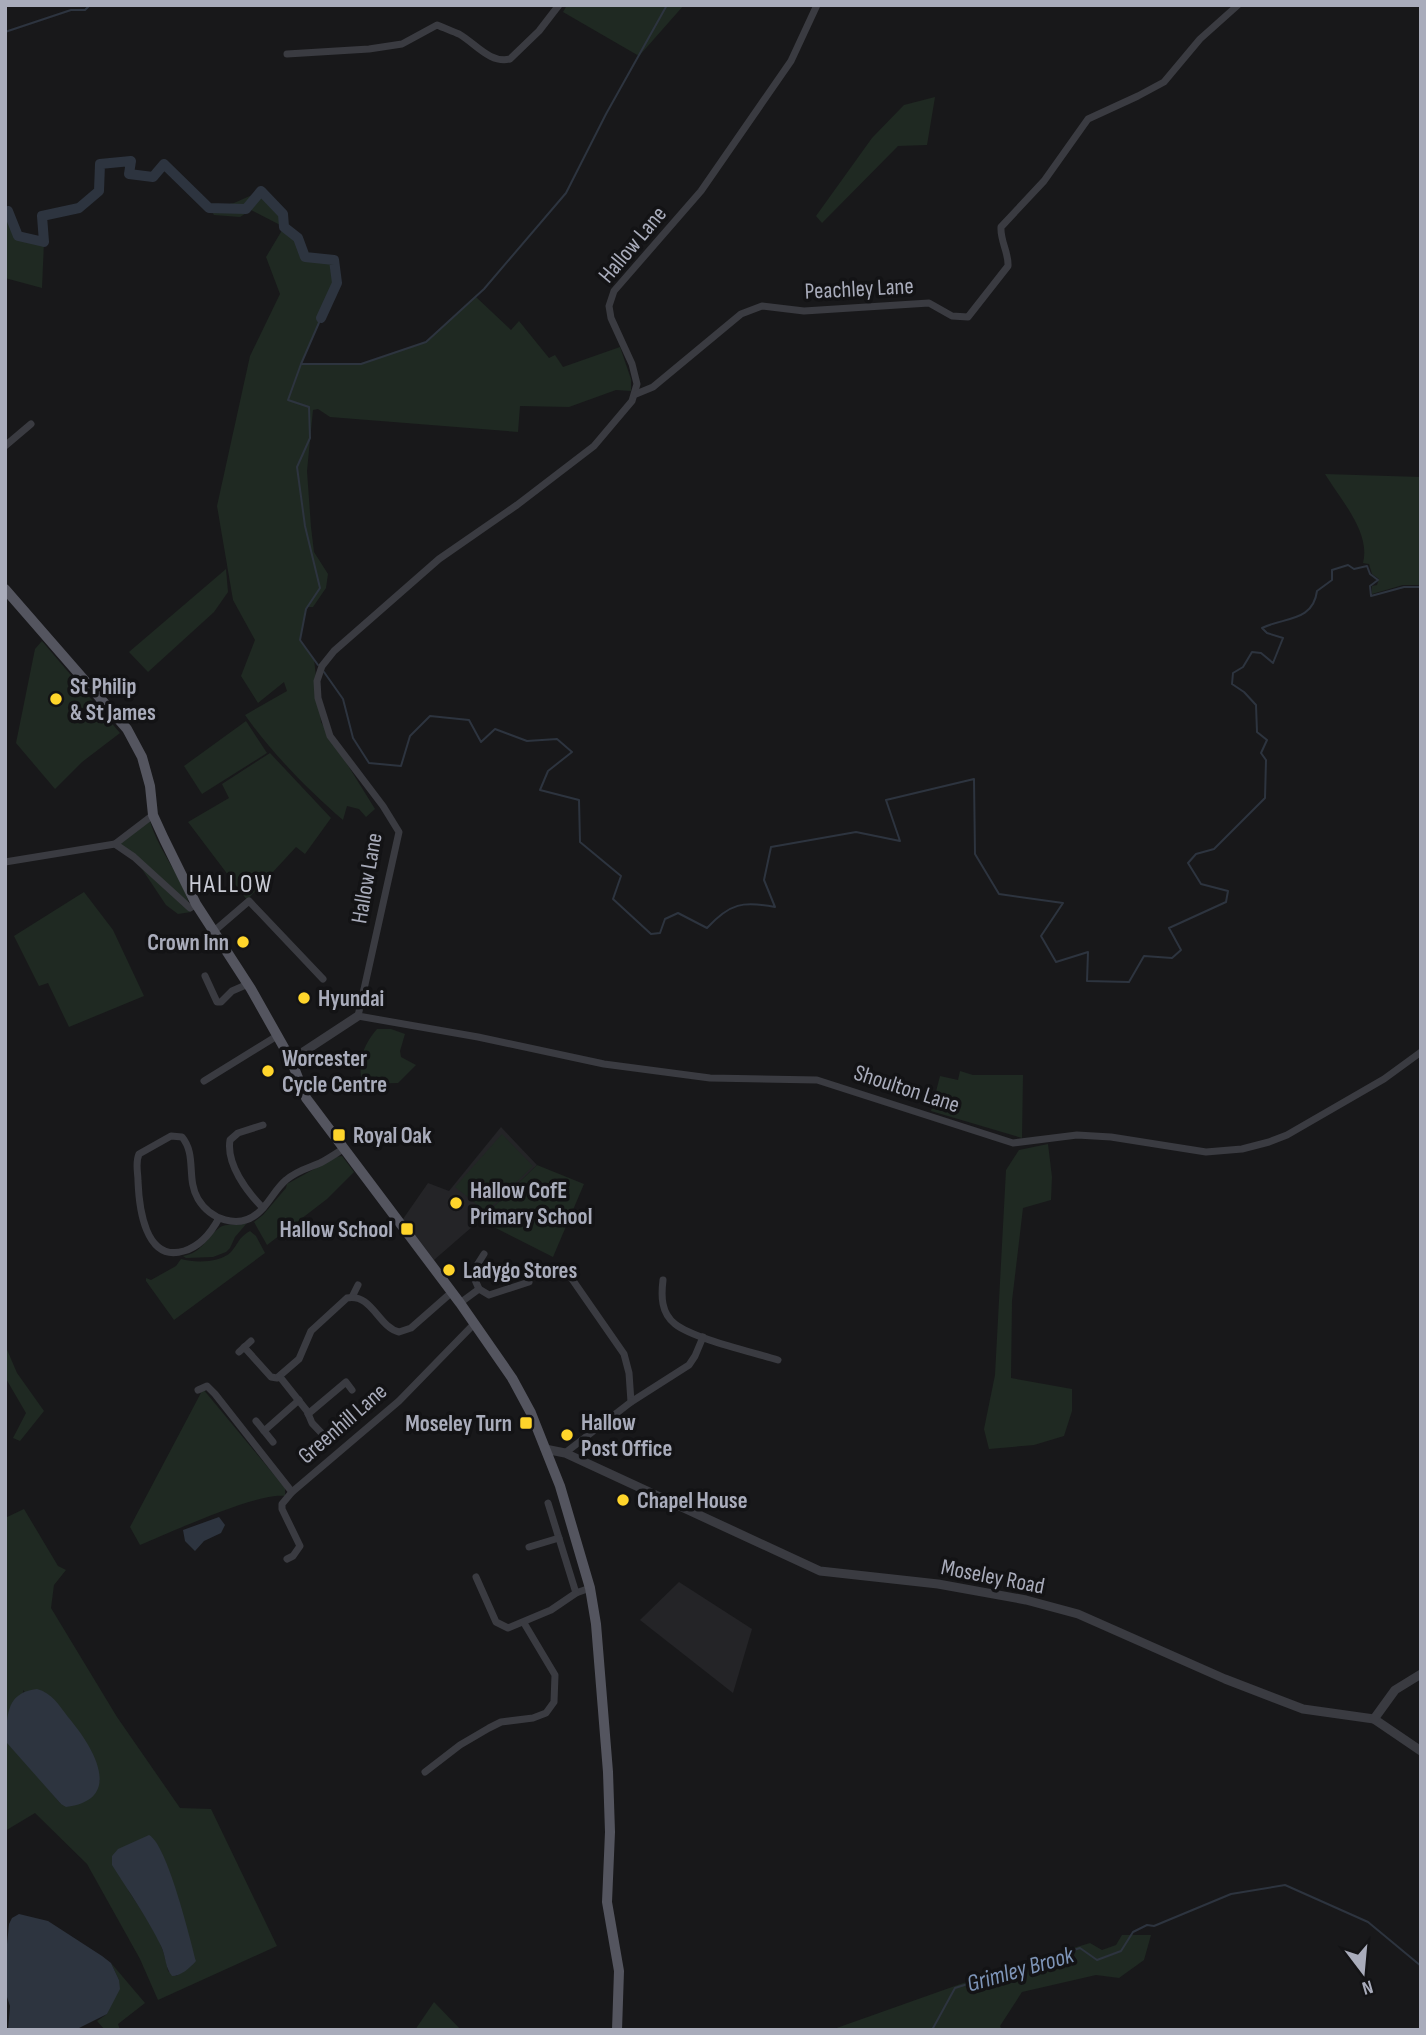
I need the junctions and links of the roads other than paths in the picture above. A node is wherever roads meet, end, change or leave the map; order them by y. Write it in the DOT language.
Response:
graph roads {
  1 [pos="559,5"];
  2 [pos="817,5"];
  3 [pos="1238,5"];
  4 [pos="287,54"];
  5 [pos="636,394"];
  6 [pos="32,424"];
  7 [pos="5,446"];
  8 [pos="5,589"];
  9 [pos="153,816"];
  10 [pos="115,844"];
  11 [pos="5,862"];
  12 [pos="196,904"];
  13 [pos="213,932"];
  14 [pos="205,976"];
  15 [pos="323,979"];
  16 [pos="248,984"];
  17 [pos="358,1016"];
  18 [pos="277,1036"];
  19 [pos="1421,1052"];
  20 [pos="291,1060"];
  21 [pos="204,1081"];
  22 [pos="263,1125"];
  23 [pos="343,1149"];
  24 [pos="263,1208"];
  25 [pos="219,1218"];
  26 [pos="484,1254"];
  27 [pos="565,1269"];
  28 [pos="529,1282"];
  29 [pos="665,1283"];
  30 [pos="358,1285"];
  31 [pos="479,1289"];
  32 [pos="452,1293"];
  33 [pos="352,1297"];
  34 [pos="460,1303"];
  35 [pos="474,1324"];
  36 [pos="703,1337"];
  37 [pos="251,1340"];
  38 [pos="777,1358"];
  39 [pos="280,1377"];
  40 [pos="198,1390"];
  41 [pos="352,1390"];
  42 [pos="299,1400"];
  43 [pos="631,1402"];
  44 [pos="309,1414"];
  45 [pos="256,1421"];
  46 [pos="264,1431"];
  47 [pos="329,1441"];
  48 [pos="273,1442"];
  49 [pos="545,1449"];
  50 [pos="565,1453"];
  51 [pos="292,1492"];
  52 [pos="548,1503"];
  53 [pos="559,1538"];
  54 [pos="528,1547"];
  55 [pos="287,1559"];
  56 [pos="476,1577"];
  57 [pos="590,1588"];
  58 [pos="576,1593"];
  59 [pos="524,1623"];
  60 [pos="1421,1674"];
  61 [pos="1374,1719"];
  62 [pos="1421,1751"];
  63 [pos="425,1772"];
  64 [pos="617,2030"];
  1 -- 4 [label="street"];
  2 -- 5 [label="street, Hallow Lane"];
  3 -- 5 [label="street, Peachley Lane"];
  5 -- 17 [label="street, Hallow Lane"];
  6 -- 7 [label="street"];
  8 -- 9 [label="main road"];
  9 -- 10 [label="street"];
  9 -- 12 [label="main road"];
  10 -- 11 [label="street"];
  10 -- 12 [label="street"];
  12 -- 13 [label="main road"];
  13 -- 15 [label="street"];
  13 -- 16 [label="main road"];
  14 -- 16 [label="street"];
  16 -- 18 [label="main road"];
  17 -- 19 [label="street, Shoulton Lane"];
  17 -- 20 [label="street"];
  18 -- 20 [label="main road"];
  18 -- 21 [label="street"];
  20 -- 23 [label="main road"];
  22 -- 24 [label="street"];
  23 -- 24 [label="street"];
  23 -- 32 [label="main road"];
  24 -- 25 [label="street"];
  25 -- 25 [label="street"];
  26 -- 31 [label="street"];
  27 -- 43 [label="street"];
  28 -- 31 [label="street"];
  29 -- 36 [label="street"];
  30 -- 33 [label="street"];
  31 -- 34 [label="street"];
  32 -- 33 [label="street"];
  32 -- 34 [label="main road"];
  33 -- 39 [label="street"];
  34 -- 35 [label="main road"];
  35 -- 49 [label="main road"];
  35 -- 51 [label="street, Greenhill Lane"];
  36 -- 38 [label="street"];
  36 -- 43 [label="street"];
  37 -- 39 [label="street"];
  39 -- 42 [label="street"];
  40 -- 51 [label="street"];
  41 -- 44 [label="street"];
  42 -- 44 [label="street"];
  42 -- 46 [label="street"];
  43 -- 50 [label="street"];
  44 -- 47 [label="street"];
  45 -- 46 [label="street"];
  46 -- 48 [label="street"];
  49 -- 50 [label="street, Moseley Road"];
  49 -- 57 [label="main road"];
  50 -- 61 [label="street, Moseley Road"];
  51 -- 55 [label="street, Greenhill Lane"];
  52 -- 53 [label="street"];
  53 -- 54 [label="street"];
  53 -- 58 [label="street"];
  56 -- 59 [label="street"];
  57 -- 58 [label="street"];
  57 -- 64 [label="main road"];
  58 -- 59 [label="street"];
  59 -- 63 [label="street"];
  60 -- 61 [label="street"];
  61 -- 62 [label="street"];
}
